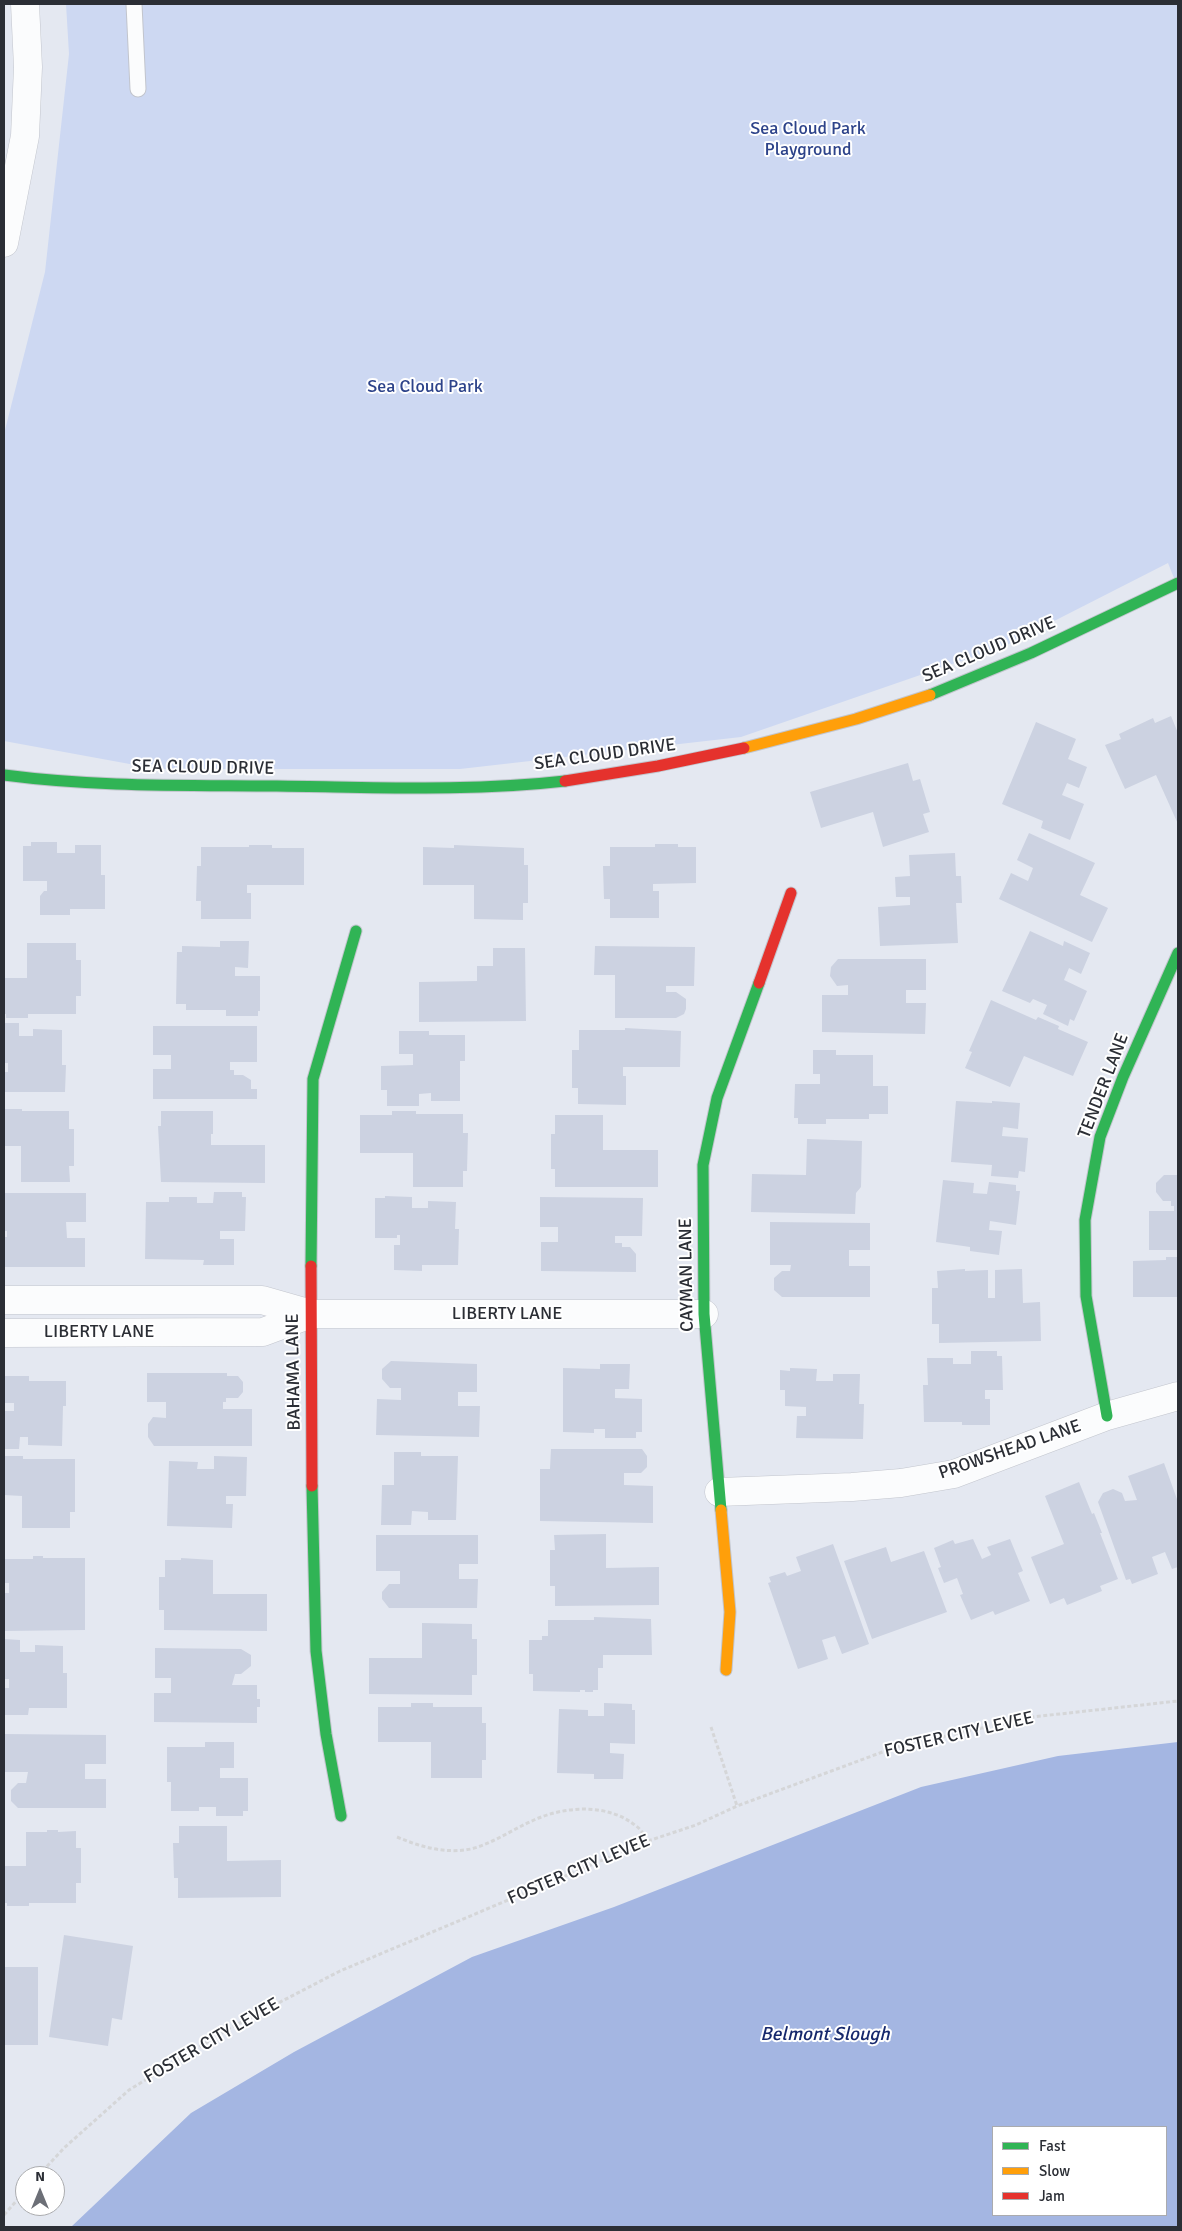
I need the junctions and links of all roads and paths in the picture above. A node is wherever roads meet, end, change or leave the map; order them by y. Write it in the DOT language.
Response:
graph roads {
  1 [pos="25,4"];
  2 [pos="134,4"];
  3 [pos="138,89"];
  4 [pos="4,242"];
  5 [pos="1178,583"];
  6 [pos="4,775"];
  7 [pos="791,893"];
  8 [pos="356,931"];
  9 [pos="1178,953"];
  10 [pos="4,1300"];
  11 [pos="311,1314"];
  12 [pos="704,1314"];
  13 [pos="4,1333"];
  14 [pos="1178,1396"];
  15 [pos="1107,1416"];
  16 [pos="719,1492"];
  17 [pos="726,1670"];
  18 [pos="1178,1701"];
  19 [pos="711,1727"];
  20 [pos="738,1806"];
  21 [pos="341,1816"];
  22 [pos="397,1836"];
  23 [pos="648,1841"];
  24 [pos="47,2166"];
  25 [pos="15,2202"];
  26 [pos="4,2215"];
  1 -- 4 [label="street"];
  2 -- 3 [label="lane"];
  5 -- 6 [label="street, SEA CLOUD DRIVE"];
  7 -- 12 [label="street, CAYMAN LANE"];
  8 -- 11 [label="street, BAHAMA LANE"];
  9 -- 15 [label="street, TENDER LANE"];
  10 -- 11 [label="street, LIBERTY LANE"];
  11 -- 12 [label="street, LIBERTY LANE"];
  11 -- 13 [label="street, LIBERTY LANE"];
  11 -- 21 [label="street, BAHAMA LANE"];
  12 -- 16 [label="street, CAYMAN LANE"];
  14 -- 15 [label="street, PROWSHEAD LANE"];
  15 -- 16 [label="street, PROWSHEAD LANE"];
  16 -- 17 [label="street, CAYMAN LANE"];
  18 -- 20 [label="path, FOSTER CITY LEVEE"];
  19 -- 20 [label="path"];
  20 -- 23 [label="path, FOSTER CITY LEVEE"];
  22 -- 23 [label="path"];
  23 -- 24 [label="path, FOSTER CITY LEVEE"];
  25 -- 26 [label="path"];
}
